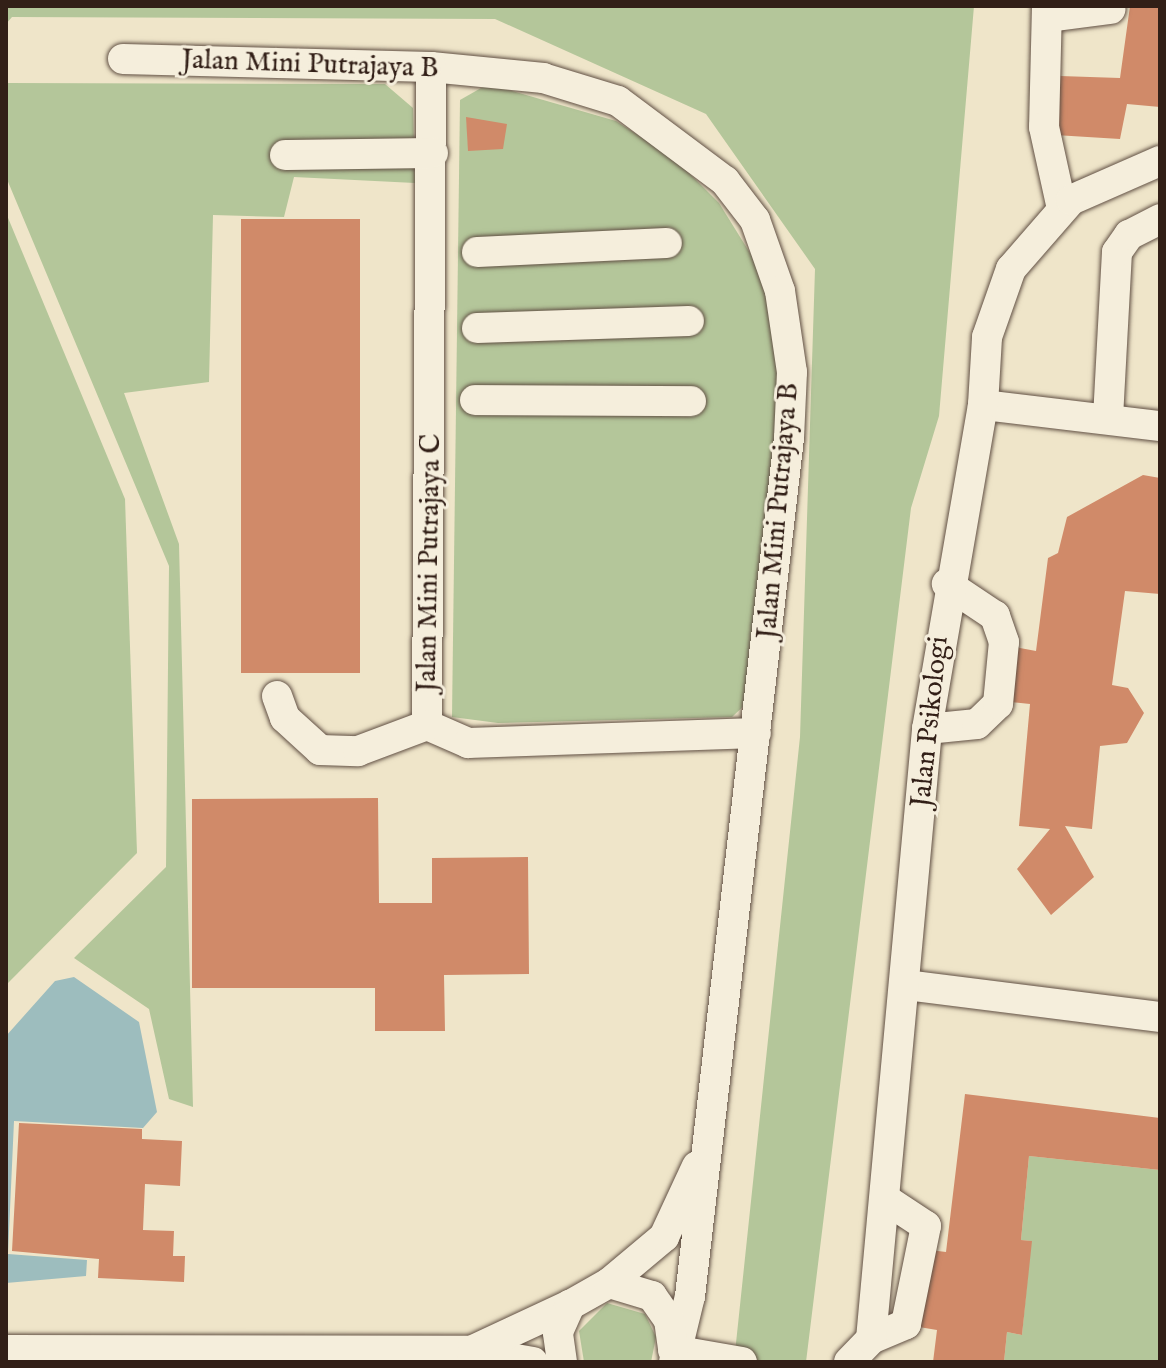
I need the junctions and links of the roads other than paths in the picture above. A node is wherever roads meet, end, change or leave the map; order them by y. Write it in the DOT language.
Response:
graph roads {
  1 [pos="1110,9"];
  2 [pos="1047,12"];
  3 [pos="123,59"];
  4 [pos="431,67"];
  5 [pos="433,153"];
  6 [pos="285,155"];
  7 [pos="1160,161"];
  8 [pos="1062,209"];
  9 [pos="1160,219"];
  10 [pos="667,243"];
  11 [pos="477,252"];
  12 [pos="689,321"];
  13 [pos="477,328"];
  14 [pos="475,400"];
  15 [pos="691,401"];
  16 [pos="983,405"];
  17 [pos="1108,418"];
  18 [pos="1160,426"];
  19 [pos="947,584"];
  20 [pos="277,696"];
  21 [pos="427,725"];
  22 [pos="927,729"];
  23 [pos="756,733"];
  24 [pos="906,985"];
  25 [pos="1160,1017"];
  26 [pos="705,1149"];
  27 [pos="885,1199"];
  28 [pos="609,1283"];
  29 [pos="570,1305"];
  30 [pos="871,1339"];
  31 [pos="6,1350"];
  32 [pos="471,1351"];
  33 [pos="65,1352"];
  34 [pos="672,1358"];
  35 [pos="18,1362"];
  36 [pos="533,1362"];
  37 [pos="562,1362"];
  38 [pos="742,1362"];
  39 [pos="849,1362"];
  1 -- 2 [label="street"];
  2 -- 8 [label="street"];
  3 -- 4 [label="street, Jalan Mini Putrajaya B"];
  4 -- 5 [label="street, Jalan Mini Putrajaya C"];
  4 -- 23 [label="street, Jalan Mini Putrajaya B"];
  5 -- 6 [label="street"];
  5 -- 21 [label="street, Jalan Mini Putrajaya C"];
  7 -- 8 [label="street, Jalan Psikologi"];
  8 -- 16 [label="street, Jalan Psikologi"];
  9 -- 17 [label="street"];
  10 -- 11 [label="street"];
  12 -- 13 [label="street"];
  14 -- 15 [label="street"];
  16 -- 17 [label="street"];
  16 -- 19 [label="street, Jalan Psikologi"];
  17 -- 18 [label="street"];
  19 -- 22 [label="street, Jalan Psikologi"];
  19 -- 22 [label="street"];
  20 -- 21 [label="street"];
  21 -- 23 [label="street, Jalan Mini Putrajaya C"];
  22 -- 24 [label="street, Jalan Psikologi"];
  23 -- 26 [label="street, Jalan Mini Putrajaya B"];
  24 -- 25 [label="street"];
  24 -- 27 [label="street, Jalan Psikologi"];
  26 -- 28 [label="street"];
  26 -- 34 [label="street, Jalan Mini Putrajaya B"];
  27 -- 30 [label="street, Jalan Psikologi"];
  27 -- 30 [label="street"];
  28 -- 29 [label="street"];
  28 -- 34 [label="street"];
  29 -- 32 [label="street"];
  29 -- 37 [label="street"];
  30 -- 39 [label="street"];
  31 -- 33 [label="street"];
  32 -- 33 [label="street"];
  32 -- 36 [label="street"];
  33 -- 35 [label="street"];
  34 -- 38 [label="street"];
}
